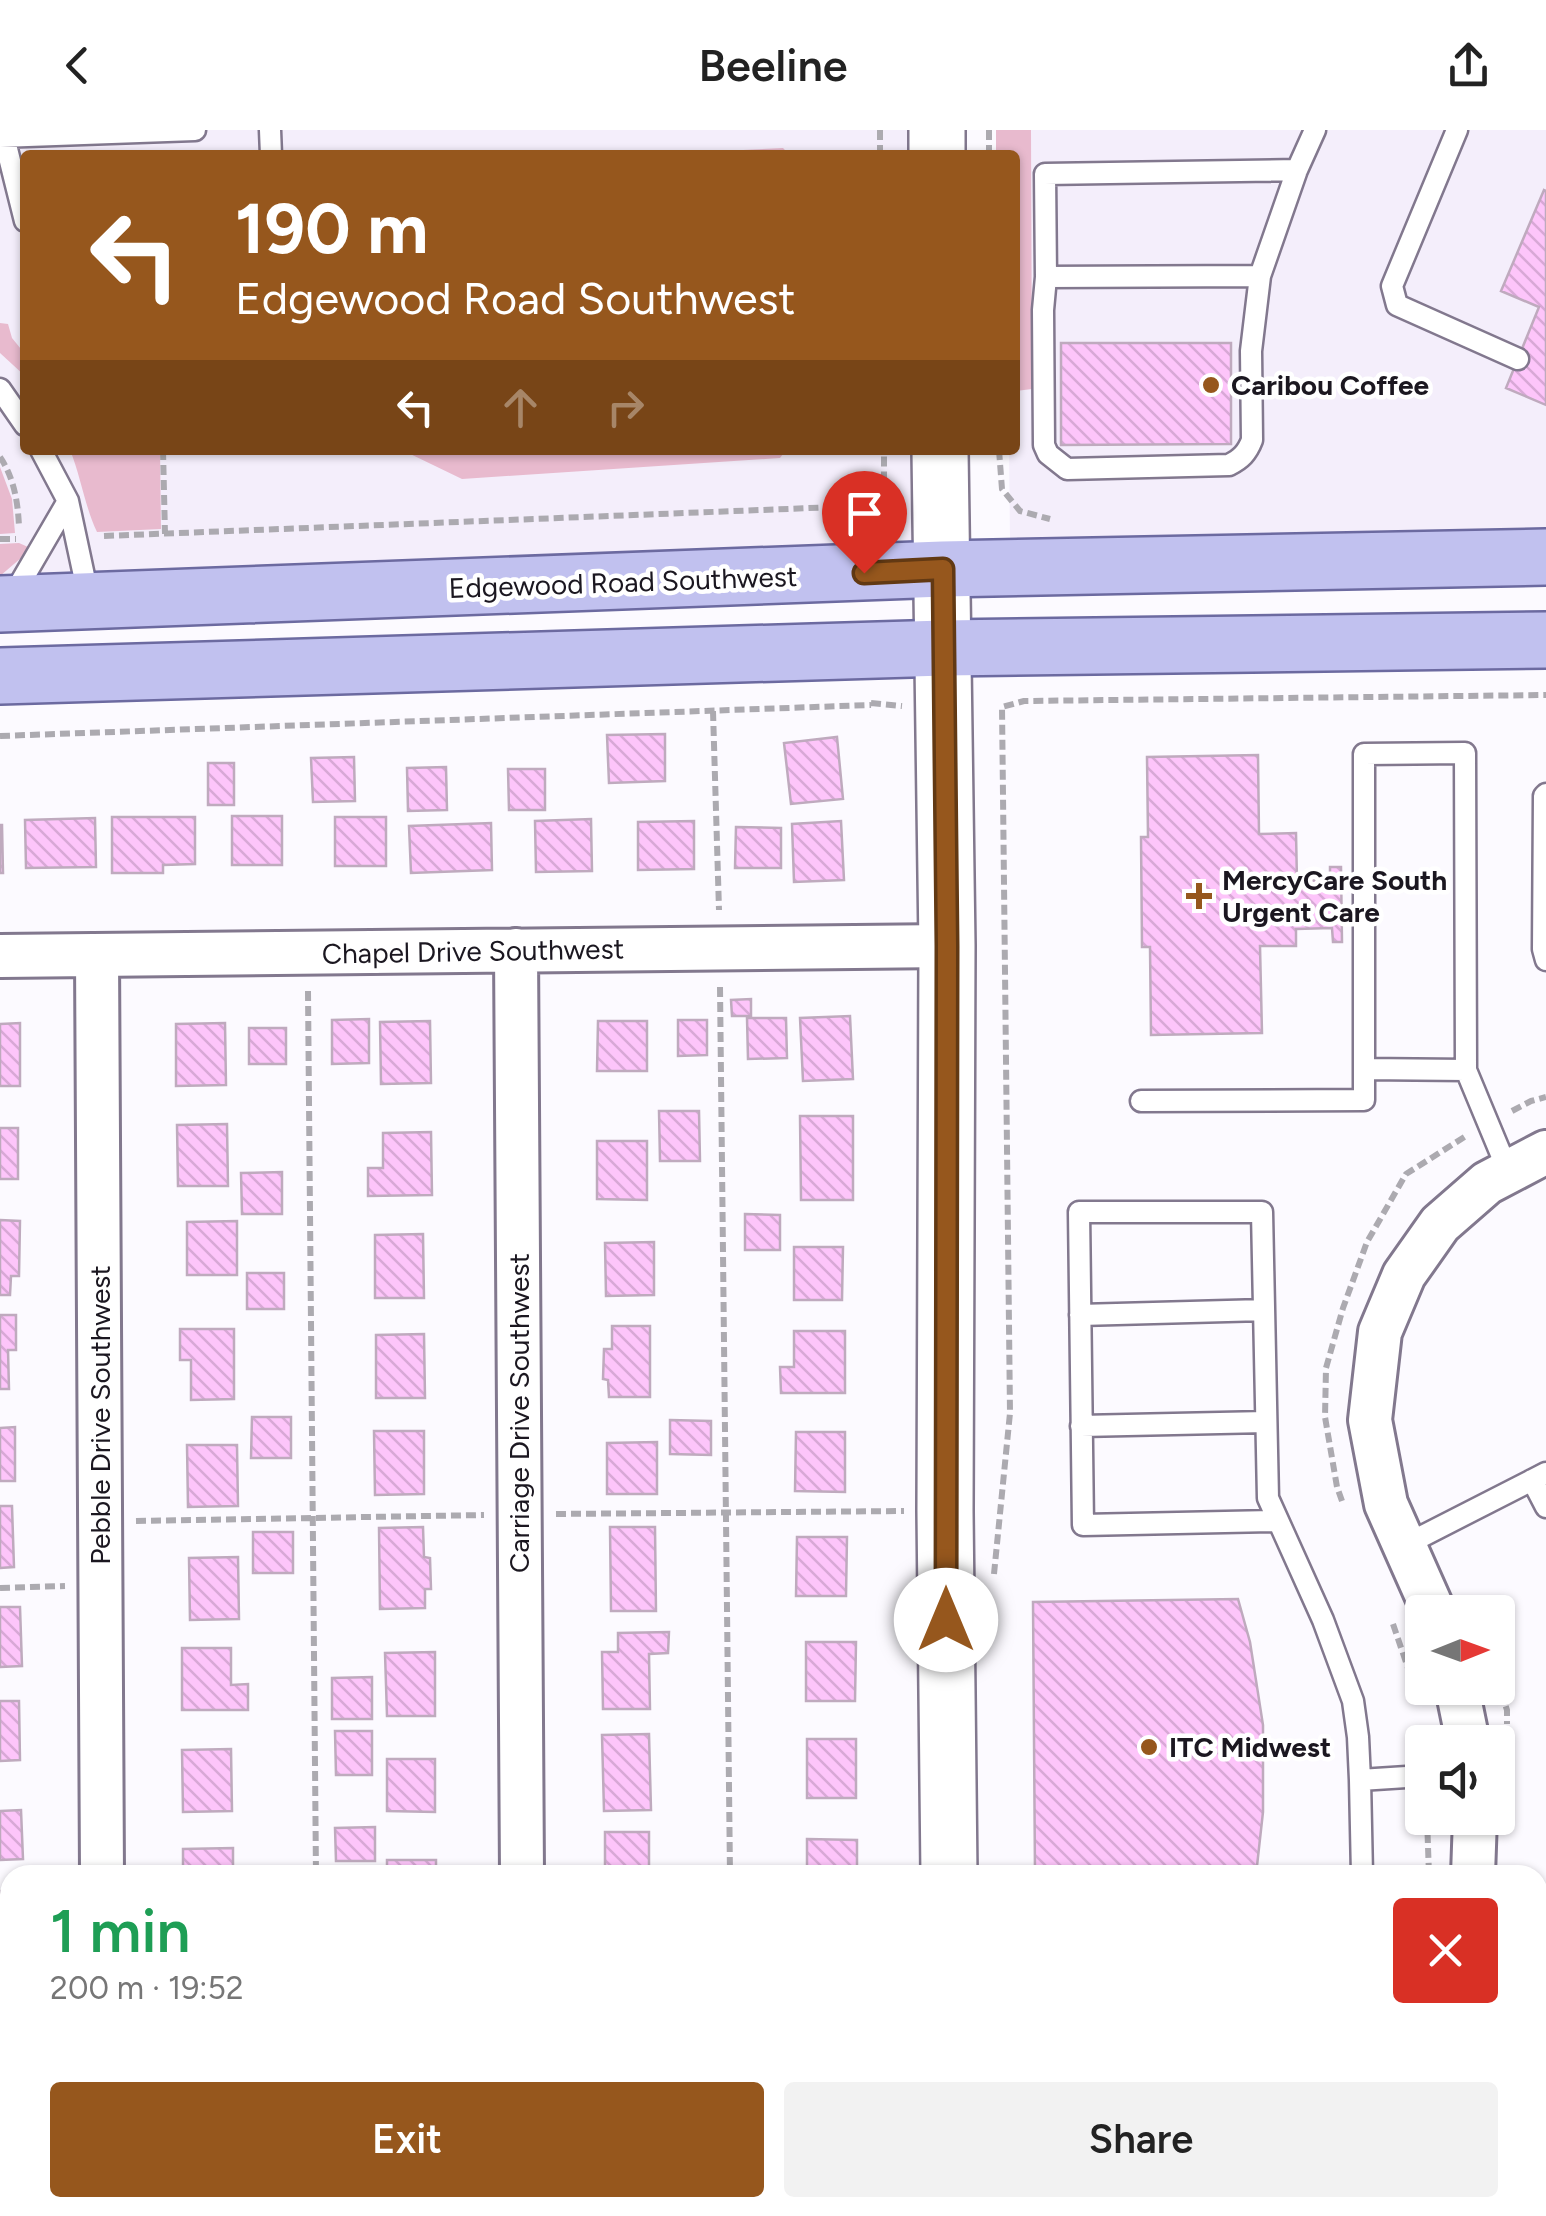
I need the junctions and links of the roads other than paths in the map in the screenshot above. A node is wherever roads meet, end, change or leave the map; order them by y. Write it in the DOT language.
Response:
graph roads {
  1 [pos="195,130"];
  2 [pos="1315,130"];
  3 [pos="1457,130"];
  4 [pos="2,137"];
  5 [pos="1297,170"];
  6 [pos="20,203"];
  7 [pos="1260,276"];
  8 [pos="1046,277"];
  9 [pos="1518,358"];
  10 [pos="0,389"];
  11 [pos="20,419"];
  12 [pos="44,455"];
  13 [pos="940,455"];
  14 [pos="68,502"];
  15 [pos="1546,557"];
  16 [pos="943,569"];
  17 [pos="90,600"];
  18 [pos="3,617"];
  19 [pos="1546,640"];
  20 [pos="944,648"];
  21 [pos="0,676"];
  22 [pos="1546,794"];
  23 [pos="947,946"];
  24 [pos="516,950"];
  25 [pos="97,955"];
  26 [pos="0,956"];
  27 [pos="1546,960"];
  28 [pos="1364,1070"];
  29 [pos="1466,1070"];
  30 [pos="1141,1101"];
  31 [pos="1546,1152"];
  32 [pos="1508,1171"];
  33 [pos="1264,1310"];
  34 [pos="1080,1315"];
  35 [pos="1266,1422"];
  36 [pos="1081,1426"];
  37 [pos="1539,1476"];
  38 [pos="1546,1507"];
  39 [pos="1277,1521"];
  40 [pos="1405,1545"];
  41 [pos="1427,1595"];
  42 [pos="1405,1777"];
  43 [pos="1360,1780"];
  44 [pos="1474,1835"];
  45 [pos="102,1865"];
  46 [pos="522,1865"];
  47 [pos="949,1865"];
  48 [pos="1362,1865"];
  49 [pos="1473,1865"];
  1 -- 4 [label="lane"];
  2 -- 5 [label="lane"];
  3 -- 9 [label="lane"];
  4 -- 6 [label="lane"];
  5 -- 7 [label="lane"];
  5 -- 8 [label="lane"];
  7 -- 8 [label="lane"];
  7 -- 8 [label="lane"];
  10 -- 11 [label="lane"];
  12 -- 14 [label="lane"];
  13 -- 16 [label="street"];
  14 -- 17 [label="lane"];
  14 -- 18 [label="lane"];
  15 -- 16 [label="main road, Edgewood Road Southwest"];
  16 -- 17 [label="main road, Edgewood Road Southwest"];
  16 -- 20 [label="street"];
  17 -- 18 [label="main road, Edgewood Road Southwest"];
  19 -- 20 [label="main road"];
  20 -- 21 [label="main road"];
  20 -- 23 [label="street"];
  22 -- 27 [label="lane"];
  23 -- 24 [label="street, Chapel Drive Southwest"];
  23 -- 47 [label="street"];
  24 -- 25 [label="street, Chapel Drive Southwest"];
  24 -- 46 [label="street, Carriage Drive Southwest"];
  25 -- 26 [label="street, Chapel Drive Southwest"];
  25 -- 45 [label="street, Pebble Drive Southwest"];
  28 -- 29 [label="lane"];
  28 -- 29 [label="lane"];
  28 -- 30 [label="lane"];
  29 -- 32 [label="lane"];
  31 -- 32 [label="street"];
  32 -- 40 [label="street"];
  33 -- 34 [label="lane"];
  33 -- 34 [label="lane"];
  33 -- 35 [label="lane"];
  34 -- 36 [label="lane"];
  35 -- 36 [label="lane"];
  35 -- 39 [label="lane"];
  36 -- 39 [label="lane"];
  37 -- 38 [label="lane"];
  37 -- 40 [label="lane"];
  39 -- 43 [label="lane"];
  40 -- 41 [label="street"];
  42 -- 43 [label="lane"];
  43 -- 48 [label="lane"];
  44 -- 49 [label="street"];
}
